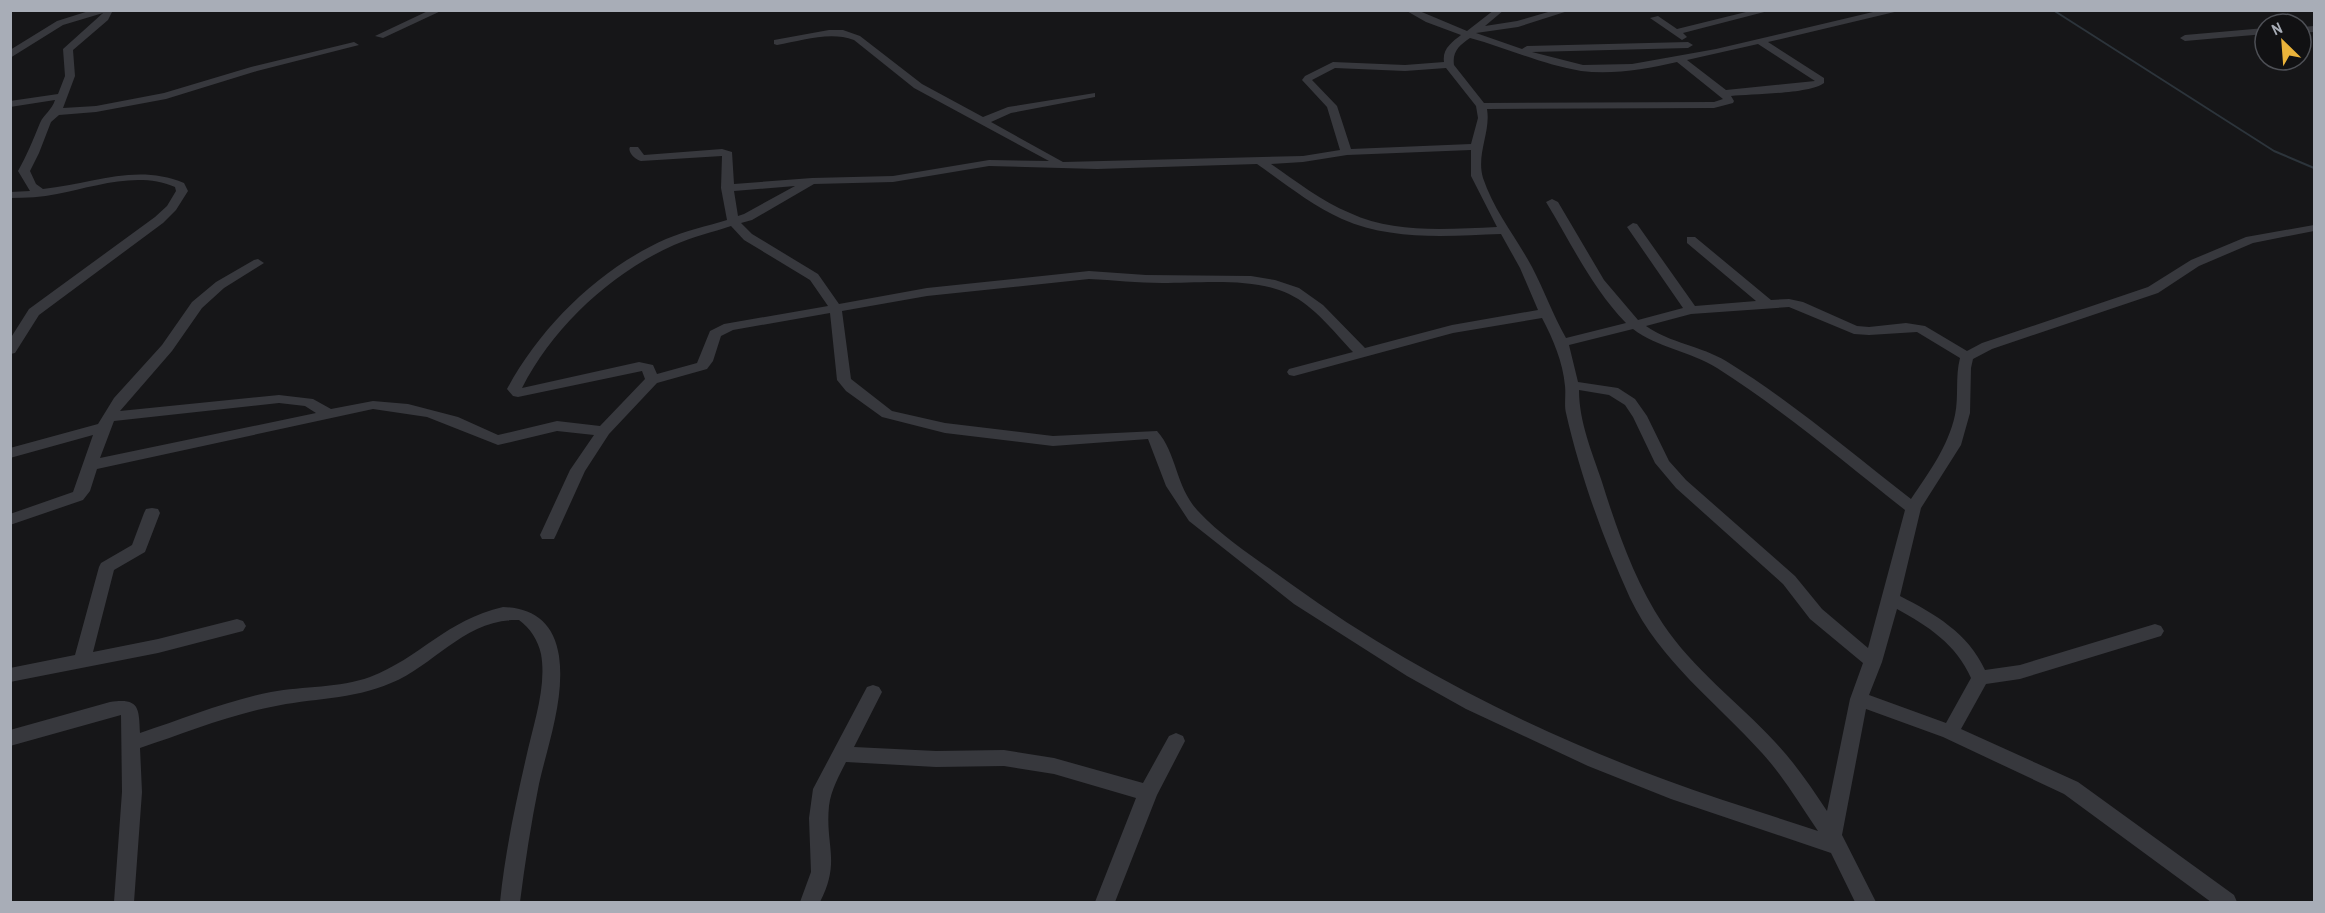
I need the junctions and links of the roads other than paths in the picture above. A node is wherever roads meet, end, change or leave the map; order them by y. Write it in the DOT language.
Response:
graph roads {
  1 [pos="103,10"];
  2 [pos="109,10"];
  3 [pos="439,10"];
  4 [pos="1409,10"];
  5 [pos="1500,10"];
  6 [pos="1567,10"];
  7 [pos="1768,10"];
  8 [pos="1899,10"];
  9 [pos="1655,18"];
  10 [pos="1469,32"];
  11 [pos="1676,32"];
  12 [pos="2253,32"];
  13 [pos="380,36"];
  14 [pos="2185,38"];
  15 [pos="777,42"];
  16 [pos="1761,42"];
  17 [pos="354,45"];
  18 [pos="1688,45"];
  19 [pos="1512,49"];
  20 [pos="10,55"];
  21 [pos="1698,56"];
  22 [pos="1679,59"];
  23 [pos="1449,65"];
  24 [pos="1724,93"];
  25 [pos="1091,95"];
  26 [pos="63,96"];
  27 [pos="10,104"];
  28 [pos="1481,106"];
  29 [pos="56,112"];
  30 [pos="984,121"];
  31 [pos="1476,147"];
  32 [pos="634,149"];
  33 [pos="1347,152"];
  34 [pos="1259,161"];
  35 [pos="1063,165"];
  36 [pos="812,180"];
  37 [pos="727,188"];
  38 [pos="41,193"];
  39 [pos="10,195"];
  40 [pos="1552,202"];
  41 [pos="734,222"];
  42 [pos="1633,227"];
  43 [pos="2314,228"];
  44 [pos="1506,230"];
  45 [pos="1691,240"];
  46 [pos="258,263"];
  47 [pos="1766,303"];
  48 [pos="835,307"];
  49 [pos="1691,310"];
  50 [pos="1546,314"];
  51 [pos="1634,323"];
  52 [pos="1562,343"];
  53 [pos="10,350"];
  54 [pos="1363,354"];
  55 [pos="1966,357"];
  56 [pos="1294,372"];
  57 [pos="652,380"];
  58 [pos="1572,385"];
  59 [pos="327,413"];
  60 [pos="105,422"];
  61 [pos="604,431"];
  62 [pos="10,453"];
  63 [pos="88,466"];
  64 [pos="1913,507"];
  65 [pos="153,513"];
  66 [pos="10,520"];
  67 [pos="548,535"];
  68 [pos="1890,598"];
  69 [pos="237,626"];
  70 [pos="2156,631"];
  71 [pos="82,662"];
  72 [pos="1873,662"];
  73 [pos="10,675"];
  74 [pos="1980,678"];
  75 [pos="873,692"];
  76 [pos="1859,699"];
  77 [pos="1950,732"];
  78 [pos="10,738"];
  79 [pos="1176,741"];
  80 [pos="130,744"];
  81 [pos="842,754"];
  82 [pos="1148,793"];
  83 [pos="1834,840"];
  84 [pos="124,903"];
  85 [pos="510,903"];
  86 [pos="810,903"];
  87 [pos="1105,903"];
  88 [pos="1866,903"];
  89 [pos="2227,903"];
  1 -- 20 [label="street"];
  2 -- 26 [label="street"];
  3 -- 13 [label="street"];
  4 -- 10 [label="street"];
  5 -- 10 [label="street"];
  6 -- 10 [label="street"];
  7 -- 11 [label="street"];
  8 -- 16 [label="street"];
  9 -- 11 [label="street"];
  10 -- 19 [label="street"];
  10 -- 23 [label="street"];
  11 -- 18 [label="street"];
  12 -- 14 [label="street"];
  15 -- 30 [label="street"];
  16 -- 21 [label="street"];
  16 -- 24 [label="street"];
  17 -- 29 [label="street"];
  18 -- 19 [label="street"];
  18 -- 21 [label="street"];
  19 -- 22 [label="street"];
  21 -- 22 [label="street"];
  22 -- 24 [label="street"];
  23 -- 28 [label="street"];
  23 -- 33 [label="street"];
  24 -- 28 [label="street"];
  25 -- 30 [label="street"];
  26 -- 27 [label="street"];
  26 -- 29 [label="street"];
  28 -- 31 [label="street"];
  29 -- 38 [label="street"];
  30 -- 35 [label="street"];
  31 -- 33 [label="street"];
  31 -- 44 [label="street"];
  32 -- 37 [label="street"];
  33 -- 34 [label="street"];
  34 -- 35 [label="street"];
  34 -- 44 [label="street"];
  35 -- 36 [label="street"];
  36 -- 37 [label="street"];
  36 -- 41 [label="street"];
  37 -- 41 [label="street"];
  38 -- 39 [label="street"];
  38 -- 53 [label="street"];
  40 -- 51 [label="street"];
  41 -- 48 [label="street"];
  41 -- 57 [label="street"];
  42 -- 49 [label="street"];
  43 -- 55 [label="street"];
  44 -- 50 [label="street"];
  45 -- 47 [label="street"];
  46 -- 60 [label="street"];
  47 -- 49 [label="street"];
  47 -- 55 [label="street"];
  48 -- 54 [label="street"];
  48 -- 57 [label="street"];
  48 -- 83 [label="street"];
  49 -- 51 [label="street"];
  50 -- 52 [label="street"];
  50 -- 54 [label="street"];
  51 -- 52 [label="street"];
  51 -- 64 [label="street"];
  52 -- 58 [label="street"];
  54 -- 56 [label="street"];
  55 -- 64 [label="street"];
  57 -- 61 [label="street"];
  58 -- 72 [label="street"];
  58 -- 83 [label="street"];
  59 -- 60 [label="street"];
  59 -- 61 [label="street"];
  59 -- 63 [label="street"];
  60 -- 62 [label="street"];
  60 -- 63 [label="street"];
  61 -- 67 [label="street"];
  63 -- 66 [label="street"];
  64 -- 68 [label="street"];
  65 -- 71 [label="street"];
  68 -- 72 [label="street"];
  68 -- 74 [label="street"];
  69 -- 71 [label="street"];
  70 -- 74 [label="street"];
  71 -- 73 [label="street"];
  72 -- 76 [label="street"];
  74 -- 77 [label="street"];
  75 -- 81 [label="street"];
  76 -- 77 [label="street"];
  76 -- 83 [label="street"];
  77 -- 89 [label="street"];
  78 -- 80 [label="street"];
  79 -- 82 [label="street"];
  80 -- 84 [label="street"];
  80 -- 85 [label="street"];
  81 -- 82 [label="street"];
  81 -- 86 [label="street"];
  82 -- 87 [label="street"];
  83 -- 88 [label="street"];
}
